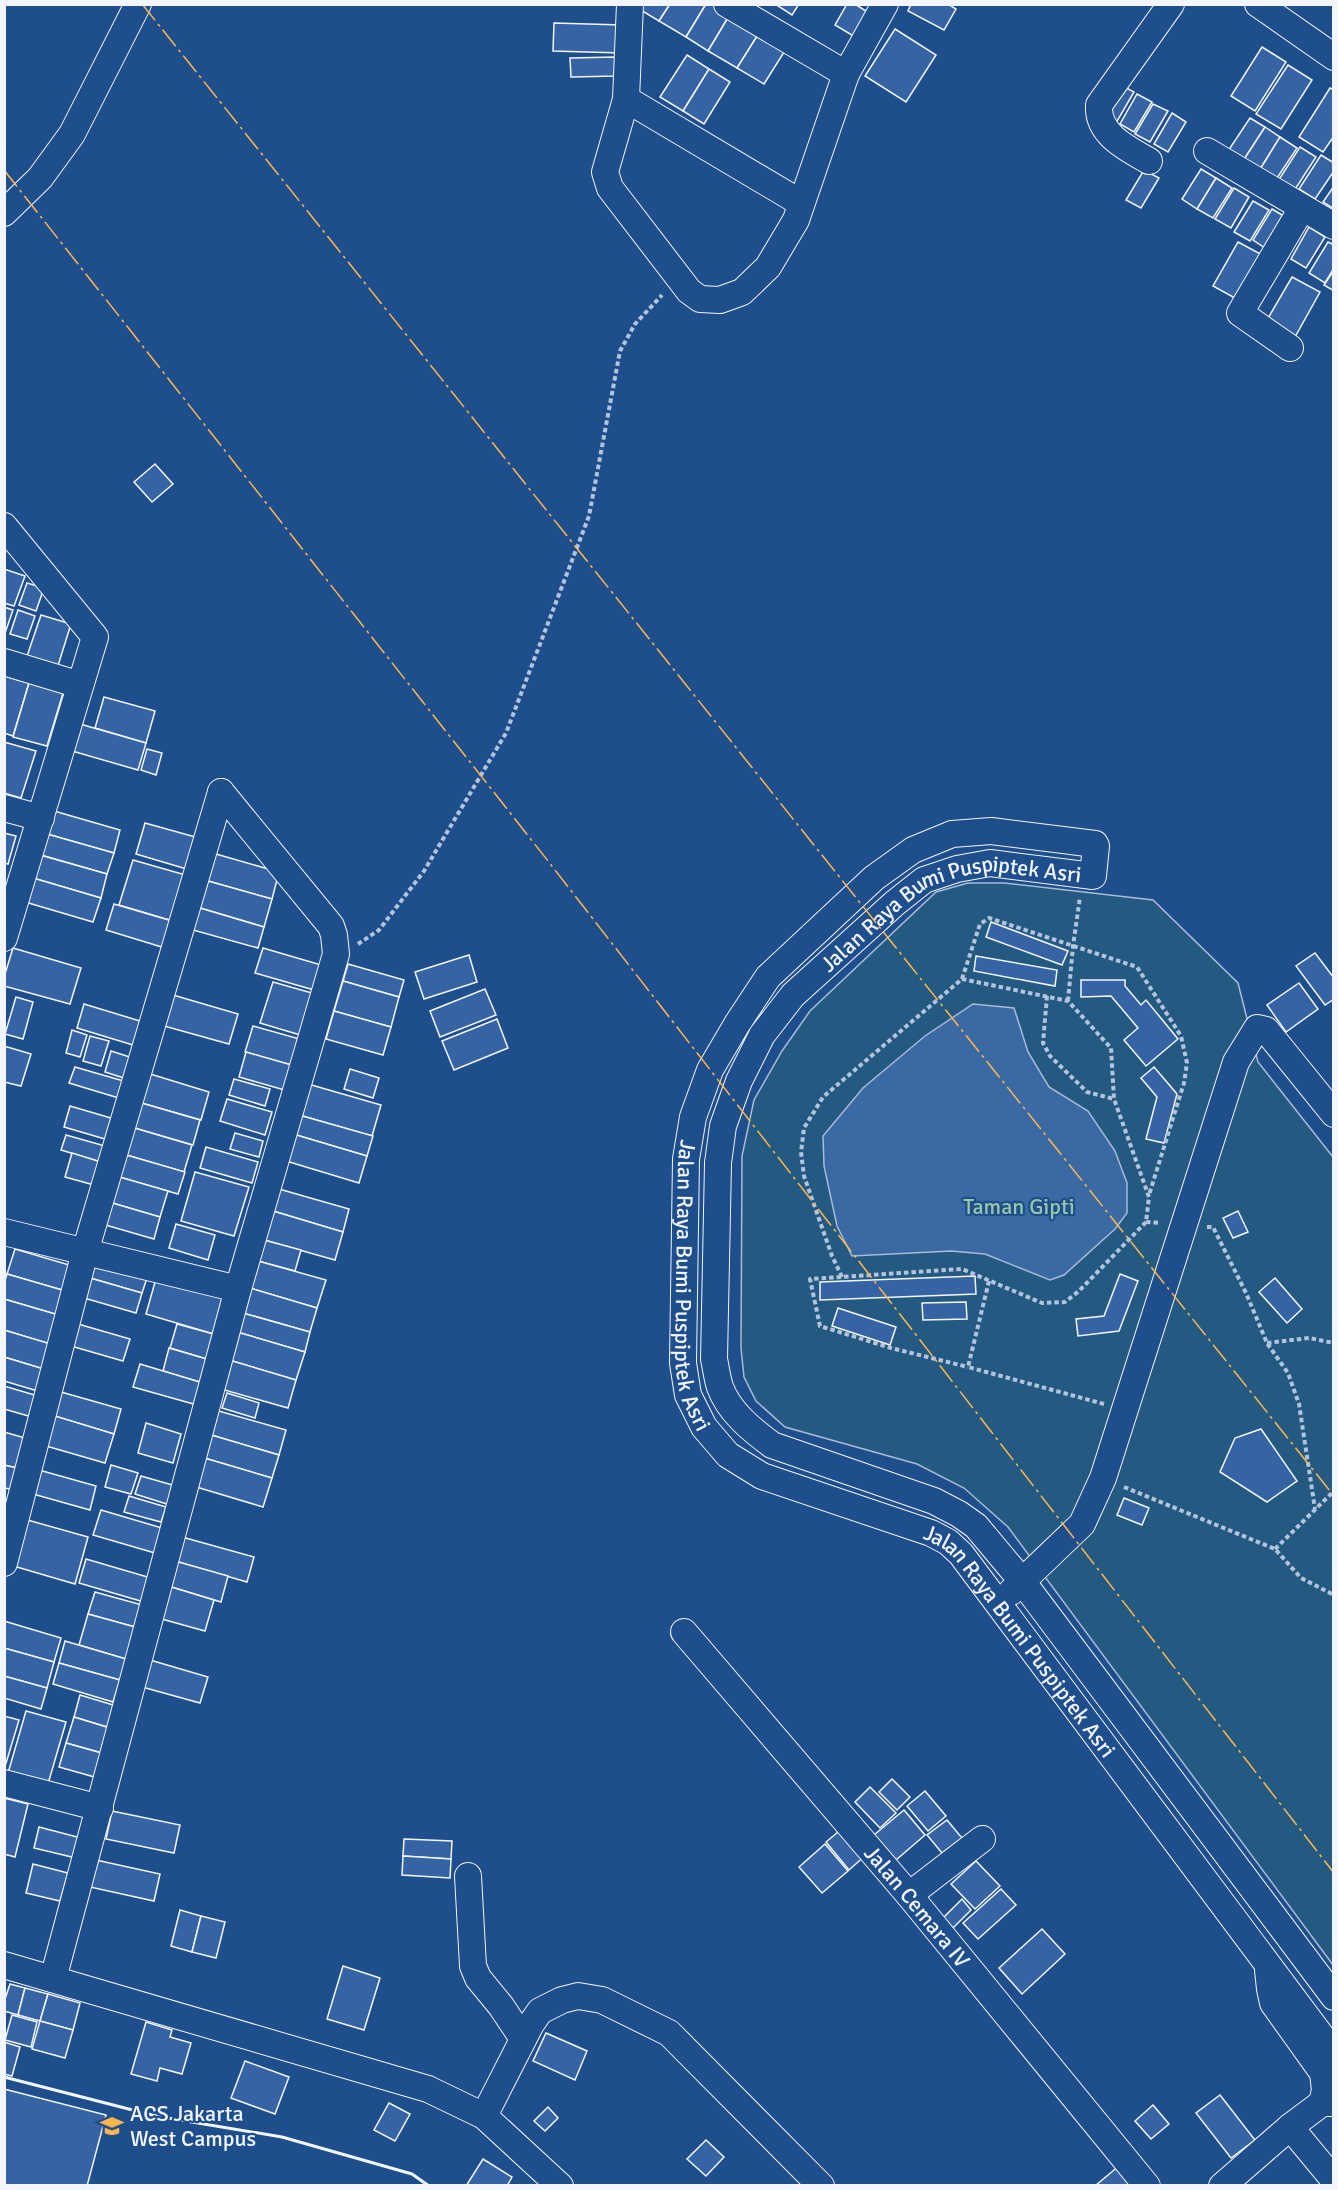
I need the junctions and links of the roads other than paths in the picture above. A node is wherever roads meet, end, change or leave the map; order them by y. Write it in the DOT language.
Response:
graph roads {
  1 [pos="138,4"];
  2 [pos="630,4"];
  3 [pos="727,4"];
  4 [pos="885,4"];
  5 [pos="1171,4"];
  6 [pos="1258,4"];
  7 [pos="1334,57"];
  8 [pos="846,74"];
  9 [pos="626,99"];
  10 [pos="1207,151"];
  11 [pos="1149,161"];
  12 [pos="801,203"];
  13 [pos="1302,208"];
  14 [pos="4,213"];
  15 [pos="1334,226"];
  16 [pos="1290,348"];
  17 [pos="4,526"];
  18 [pos="4,662"];
  19 [pos="80,685"];
  20 [pos="4,808"];
  21 [pos="40,818"];
  22 [pos="4,938"];
  23 [pos="1334,1114"];
  24 [pos="4,1232"];
  25 [pos="85,1252"];
  26 [pos="238,1289"];
  27 [pos="4,1563"];
  28 [pos="1022,1581"];
  29 [pos="998,1605"];
  30 [pos="684,1632"];
  31 [pos="4,1783"];
  32 [pos="100,1808"];
  33 [pos="982,1839"];
  34 [pos="468,1876"];
  35 [pos="909,1895"];
  36 [pos="4,1965"];
  37 [pos="1268,1967"];
  38 [pos="53,1980"];
  39 [pos="1334,1997"];
  40 [pos="523,2039"];
  41 [pos="1334,2053"];
  42 [pos="1328,2103"];
  43 [pos="484,2116"];
  44 [pos="1290,2127"];
  45 [pos="1334,2180"];
  46 [pos="560,2186"];
  47 [pos="821,2186"];
  48 [pos="1147,2186"];
  49 [pos="1222,2186"];
  1 -- 14 [label="street"];
  2 -- 9 [label="street"];
  3 -- 8 [label="street"];
  4 -- 8 [label="street"];
  5 -- 11 [label="street"];
  6 -- 7 [label="street"];
  8 -- 12 [label="street"];
  9 -- 12 [label="street"];
  9 -- 12 [label="street"];
  10 -- 13 [label="street"];
  13 -- 15 [label="street"];
  13 -- 16 [label="street"];
  17 -- 19 [label="street"];
  18 -- 19 [label="street"];
  19 -- 21 [label="street"];
  20 -- 21 [label="street"];
  21 -- 22 [label="street"];
  23 -- 28 [label="street"];
  24 -- 25 [label="street"];
  25 -- 26 [label="street"];
  25 -- 26 [label="street"];
  25 -- 27 [label="street"];
  26 -- 32 [label="street"];
  28 -- 29 [label="street"];
  28 -- 29 [label="street, Jalan Raya Bumi Puspiptek Asri"];
  28 -- 39 [label="street, Jalan Raya Bumi Puspiptek Asri"];
  29 -- 37 [label="street, Jalan Raya Bumi Puspiptek Asri"];
  30 -- 35 [label="street, Jalan Cemara IV"];
  31 -- 32 [label="street"];
  32 -- 38 [label="street"];
  33 -- 35 [label="street"];
  34 -- 40 [label="street"];
  35 -- 48 [label="street, Jalan Cemara IV"];
  36 -- 38 [label="street"];
  37 -- 41 [label="street, Jalan Raya Bumi Puspiptek Asri"];
  37 -- 42 [label="street"];
  38 -- 43 [label="street"];
  40 -- 43 [label="street"];
  40 -- 47 [label="street"];
  42 -- 44 [label="street"];
  43 -- 46 [label="street"];
  44 -- 45 [label="street"];
  44 -- 49 [label="street"];
}
